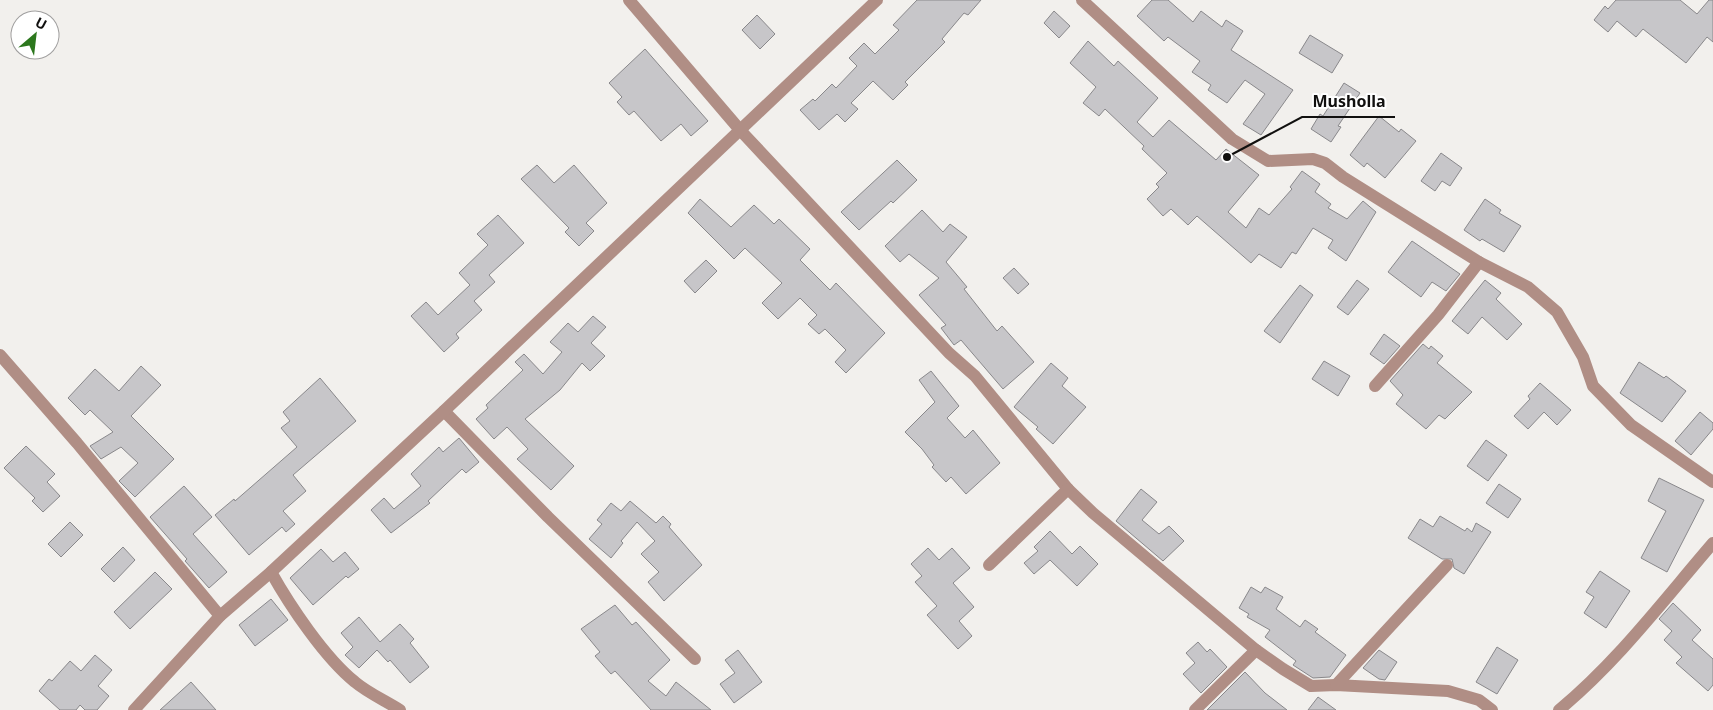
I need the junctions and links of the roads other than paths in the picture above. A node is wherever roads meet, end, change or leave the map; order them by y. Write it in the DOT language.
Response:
graph roads {
  1 [pos="629,0"];
  2 [pos="877,0"];
  3 [pos="1091,3"];
  4 [pos="740,130"];
  5 [pos="1479,262"];
  6 [pos="0,355"];
  7 [pos="1375,386"];
  8 [pos="444,411"];
  9 [pos="1713,482"];
  10 [pos="1068,489"];
  11 [pos="1711,549"];
  12 [pos="990,565"];
  13 [pos="1447,565"];
  14 [pos="271,572"];
  15 [pos="220,616"];
  16 [pos="1256,650"];
  17 [pos="695,659"];
  18 [pos="1336,685"];
  19 [pos="134,710"];
  20 [pos="400,710"];
  21 [pos="1195,710"];
  22 [pos="1492,710"];
  23 [pos="1558,710"];
  1 -- 4 [label="street"];
  2 -- 4 [label="street"];
  3 -- 5 [label="street"];
  4 -- 8 [label="street"];
  4 -- 10 [label="street"];
  5 -- 7 [label="street"];
  5 -- 9 [label="street"];
  6 -- 15 [label="street"];
  8 -- 14 [label="street"];
  8 -- 17 [label="street"];
  10 -- 12 [label="street"];
  10 -- 16 [label="street"];
  11 -- 23 [label="street"];
  13 -- 18 [label="street"];
  14 -- 15 [label="street"];
  14 -- 20 [label="street"];
  15 -- 19 [label="street"];
  16 -- 18 [label="street"];
  16 -- 21 [label="street"];
  18 -- 22 [label="street"];
}
